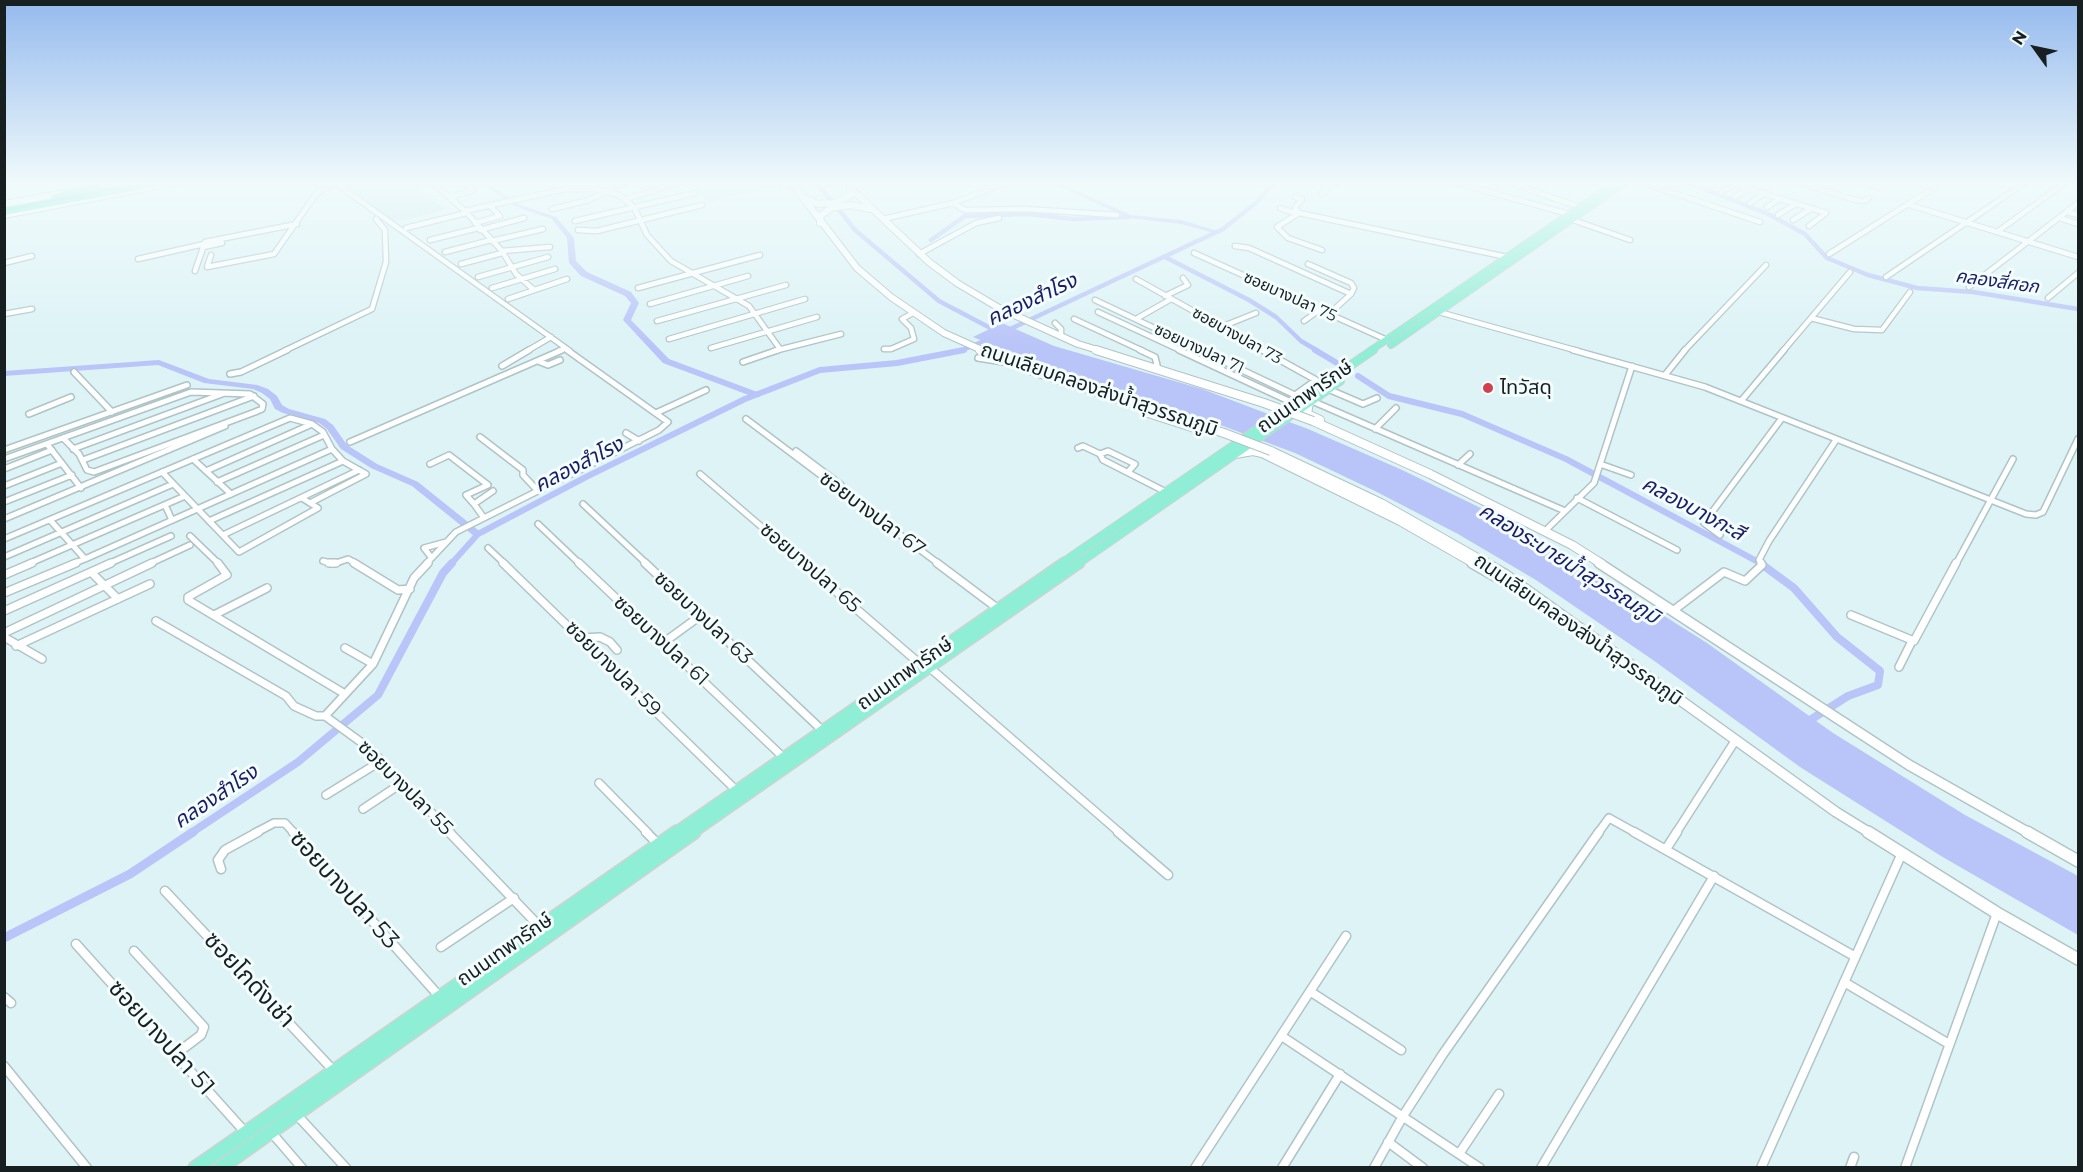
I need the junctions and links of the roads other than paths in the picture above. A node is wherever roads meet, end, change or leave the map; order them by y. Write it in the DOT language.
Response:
graph roads {
  1 [pos="231,237"];
  2 [pos="237,237"];
  3 [pos="287,237"];
  4 [pos="384,237"];
  5 [pos="409,237"];
  6 [pos="445,237"];
  7 [pos="487,237"];
  8 [pos="510,237"];
  9 [pos="648,237"];
  10 [pos="831,237"];
  11 [pos="901,237"];
  12 [pos="949,237"];
  13 [pos="1286,237"];
  14 [pos="1410,237"];
  15 [pos="1538,237"];
  16 [pos="1546,237"];
  17 [pos="1622,237"];
  18 [pos="1856,237"];
  19 [pos="1947,237"];
  20 [pos="2012,237"];
  21 [pos="2035,237"];
  22 [pos="430,240"];
  23 [pos="1630,240"];
  24 [pos="492,241"];
  25 [pos="2028,242"];
  26 [pos="222,243"];
  27 [pos="203,245"];
  28 [pos="237,245"];
  29 [pos="1524,245"];
  30 [pos="1235,246"];
  31 [pos="550,247"];
  32 [pos="1533,247"];
  33 [pos="1322,249"];
  34 [pos="445,252"];
  35 [pos="502,252"];
  36 [pos="1194,253"];
  37 [pos="919,254"];
  38 [pos="1829,254"];
  39 [pos="211,255"];
  40 [pos="760,255"];
  41 [pos="32,256"];
  42 [pos="2078,256"];
  43 [pos="548,257"];
  44 [pos="1507,257"];
  45 [pos="138,259"];
  46 [pos="4,263"];
  47 [pos="461,264"];
  48 [pos="1308,264"];
  49 [pos="1766,265"];
  50 [pos="207,267"];
  51 [pos="511,267"];
  52 [pos="555,269"];
  53 [pos="1850,272"];
  54 [pos="2079,273"];
  55 [pos="691,274"];
  56 [pos="748,276"];
  57 [pos="478,277"];
  58 [pos="1886,277"];
  59 [pos="1183,278"];
  60 [pos="522,279"];
  61 [pos="567,279"];
  62 [pos="1136,279"];
  63 [pos="715,285"];
  64 [pos="786,285"];
  65 [pos="1969,287"];
  66 [pos="492,288"];
  67 [pos="638,288"];
  68 [pos="534,290"];
  69 [pos="1910,292"];
  70 [pos="1351,294"];
  71 [pos="1165,296"];
  72 [pos="738,298"];
  73 [pos="2048,298"];
  74 [pos="508,299"];
  75 [pos="805,299"];
  76 [pos="1171,299"];
  77 [pos="1095,300"];
  78 [pos="650,304"];
  79 [pos="32,309"];
  80 [pos="1318,311"];
  81 [pos="1098,312"];
  82 [pos="1439,312"];
  83 [pos="756,313"];
  84 [pos="913,313"];
  85 [pos="1256,313"];
  86 [pos="4,314"];
  87 [pos="1328,315"];
  88 [pos="817,316"];
  89 [pos="1811,318"];
  90 [pos="1074,319"];
  91 [pos="1136,319"];
  92 [pos="657,321"];
  93 [pos="1304,321"];
  94 [pos="1055,323"];
  95 [pos="1221,327"];
  96 [pos="767,331"];
  97 [pos="841,334"];
  98 [pos="1056,335"];
  99 [pos="551,337"];
  100 [pos="669,339"];
  101 [pos="1387,340"];
  102 [pos="566,348"];
  103 [pos="711,348"];
  104 [pos="780,349"];
  105 [pos="884,349"];
  106 [pos="978,358"];
  107 [pos="999,359"];
  108 [pos="560,360"];
  109 [pos="538,361"];
  110 [pos="742,362"];
  111 [pos="1157,365"];
  112 [pos="502,366"];
  113 [pos="1632,366"];
  114 [pos="74,372"];
  115 [pos="230,374"];
  116 [pos="1665,375"];
  117 [pos="187,385"];
  118 [pos="1328,389"];
  119 [pos="706,390"];
  120 [pos="227,393"];
  121 [pos="254,396"];
  122 [pos="71,398"];
  123 [pos="1377,398"];
  124 [pos="1304,399"];
  125 [pos="1741,401"];
  126 [pos="1293,408"];
  127 [pos="1396,408"];
  128 [pos="112,412"];
  129 [pos="656,413"];
  130 [pos="29,414"];
  131 [pos="1782,418"];
  132 [pos="234,419"];
  133 [pos="746,419"];
  134 [pos="312,424"];
  135 [pos="1375,429"];
  136 [pos="626,433"];
  137 [pos="324,435"];
  138 [pos="480,436"];
  139 [pos="63,438"];
  140 [pos="1836,440"];
  141 [pos="2079,440"];
  142 [pos="639,441"];
  143 [pos="350,442"];
  144 [pos="47,444"];
  145 [pos="1078,448"];
  146 [pos="74,449"];
  147 [pos="332,449"];
  148 [pos="1237,449"];
  149 [pos="4,450"];
  150 [pos="52,450"];
  151 [pos="796,451"];
  152 [pos="1100,454"];
  153 [pos="1470,454"];
  154 [pos="4,459"];
  155 [pos="193,459"];
  156 [pos="2013,459"];
  157 [pos="83,460"];
  158 [pos="343,461"];
  159 [pos="62,463"];
  160 [pos="430,464"];
  161 [pos="1600,464"];
  162 [pos="1458,465"];
  163 [pos="4,469"];
  164 [pos="359,470"];
  165 [pos="206,471"];
  166 [pos="162,472"];
  167 [pos="1128,472"];
  168 [pos="700,474"];
  169 [pos="72,475"];
  170 [pos="1631,475"];
  171 [pos="218,482"];
  172 [pos="173,484"];
  173 [pos="4,486"];
  174 [pos="81,488"];
  175 [pos="493,491"];
  176 [pos="538,491"];
  177 [pos="843,492"];
  178 [pos="1166,492"];
  179 [pos="231,494"];
  180 [pos="185,496"];
  181 [pos="302,498"];
  182 [pos="1577,498"];
  183 [pos="4,502"];
  184 [pos="1990,502"];
  185 [pos="310,504"];
  186 [pos="474,504"];
  187 [pos="583,504"];
  188 [pos="165,506"];
  189 [pos="197,509"];
  190 [pos="1565,511"];
  191 [pos="484,518"];
  192 [pos="4,519"];
  193 [pos="50,520"];
  194 [pos="172,520"];
  195 [pos="209,521"];
  196 [pos="538,524"];
  197 [pos="1548,528"];
  198 [pos="61,532"];
  199 [pos="1720,535"];
  200 [pos="171,536"];
  201 [pos="190,536"];
  202 [pos="223,536"];
  203 [pos="4,539"];
  204 [pos="447,541"];
  205 [pos="190,545"];
  206 [pos="1572,545"];
  207 [pos="73,546"];
  208 [pos="488,548"];
  209 [pos="1677,549"];
  210 [pos="4,557"];
  211 [pos="431,557"];
  212 [pos="85,559"];
  213 [pos="323,561"];
  214 [pos="92,572"];
  215 [pos="4,575"];
  216 [pos="150,584"];
  217 [pos="104,585"];
  218 [pos="267,588"];
  219 [pos="410,589"];
  220 [pos="4,593"];
  221 [pos="118,599"];
  222 [pos="1548,605"];
  223 [pos="997,609"];
  224 [pos="1674,610"];
  225 [pos="4,611"];
  226 [pos="214,615"];
  227 [pos="1851,615"];
  228 [pos="700,616"];
  229 [pos="156,621"];
  230 [pos="4,635"];
  231 [pos="582,639"];
  232 [pos="1912,641"];
  233 [pos="663,643"];
  234 [pos="16,646"];
  235 [pos="345,648"];
  236 [pos="617,650"];
  237 [pos="42,659"];
  238 [pos="373,664"];
  239 [pos="924,665"];
  240 [pos="1899,667"];
  241 [pos="345,694"];
  242 [pos="328,719"];
  243 [pos="824,731"];
  244 [pos="1734,741"];
  245 [pos="381,761"];
  246 [pos="788,761"];
  247 [pos="402,783"];
  248 [pos="599,783"];
  249 [pos="737,792"];
  250 [pos="326,795"];
  251 [pos="363,809"];
  252 [pos="658,845"];
  253 [pos="1666,849"];
  254 [pos="1902,854"];
  255 [pos="2079,861"];
  256 [pos="221,869"];
  257 [pos="1168,875"];
  258 [pos="1714,876"];
  259 [pos="165,891"];
  260 [pos="514,898"];
  261 [pos="1997,913"];
  262 [pos="540,927"];
  263 [pos="1346,936"];
  264 [pos="76,944"];
  265 [pos="441,947"];
  266 [pos="134,951"];
  267 [pos="1854,956"];
  268 [pos="2079,959"];
  269 [pos="1844,982"];
  270 [pos="1311,992"];
  271 [pos="439,996"];
  272 [pos="1283,1036"];
  273 [pos="1949,1044"];
  274 [pos="1401,1050"];
  275 [pos="176,1054"];
  276 [pos="4,1066"];
  277 [pos="333,1070"];
  278 [pos="1340,1074"];
  279 [pos="1499,1094"];
  280 [pos="296,1114"];
  281 [pos="1403,1116"];
  282 [pos="245,1132"];
  283 [pos="271,1132"];
  284 [pos="1388,1142"];
  285 [pos="1459,1154"];
  286 [pos="1854,1157"];
  287 [pos="87,1167"];
  288 [pos="195,1167"];
  289 [pos="220,1167"];
  290 [pos="302,1167"];
  291 [pos="346,1167"];
  292 [pos="1195,1167"];
  293 [pos="1282,1167"];
  294 [pos="1374,1167"];
  295 [pos="1423,1167"];
  296 [pos="1480,1167"];
  297 [pos="1541,1167"];
  298 [pos="1761,1167"];
  299 [pos="1850,1167"];
  300 [pos="1905,1167"];
  1 -- 27 [label="street"];
  2 -- 28 [label="street"];
  3 -- 50 [label="street"];
  4 -- 115 [label="street"];
  5 -- 99 [label="street"];
  6 -- 22 [label="street"];
  7 -- 24 [label="street"];
  8 -- 24 [label="street"];
  9 -- 55 [label="street"];
  10 -- 84 [label="main road, ถนนเลียบคลองส่งน้ำสุวรรณภูมิ"];
  11 -- 37 [label="main road, ถนนเลียบคลองส่งน้ำสุวรรณภูมิ"];
  12 -- 37 [label="street"];
  13 -- 33 [label="street"];
  14 -- 44 [label="street"];
  15 -- 29 [label="main road, ถนนเทพารักษ์"];
  16 -- 32 [label="main road, ถนนเทพารักษ์"];
  17 -- 23 [label="street"];
  18 -- 38 [label="street"];
  19 -- 58 [label="street"];
  20 -- 25 [label="street"];
  21 -- 25 [label="street"];
  24 -- 34 [label="street"];
  24 -- 35 [label="street"];
  25 -- 42 [label="street"];
  25 -- 65 [label="street"];
  26 -- 27 [label="street"];
  27 -- 45 [label="street"];
  27 -- 50 [label="street"];
  29 -- 32 [label="main road"];
  29 -- 44 [label="main road, ถนนเทพารักษ์"];
  30 -- 70 [label="street"];
  31 -- 35 [label="street"];
  32 -- 82 [label="main road, ถนนเทพารักษ์"];
  35 -- 47 [label="street"];
  35 -- 51 [label="street"];
  36 -- 80 [label="street, ซอยบางปลา 75"];
  37 -- 98 [label="main road, ถนนเลียบคลองส่งน้ำสุวรรณภูมิ"];
  39 -- 50 [label="street"];
  40 -- 55 [label="street"];
  41 -- 46 [label="street"];
  43 -- 51 [label="street"];
  44 -- 101 [label="main road, ถนนเทพารักษ์"];
  48 -- 70 [label="street"];
  49 -- 116 [label="street"];
  51 -- 57 [label="street"];
  51 -- 60 [label="street"];
  52 -- 60 [label="street"];
  53 -- 89 [label="street"];
  54 -- 73 [label="street"];
  55 -- 63 [label="street"];
  55 -- 67 [label="street"];
  56 -- 63 [label="street"];
  59 -- 71 [label="street"];
  60 -- 66 [label="street"];
  60 -- 68 [label="street"];
  61 -- 68 [label="street"];
  62 -- 71 [label="street, ซอยบางปลา 73"];
  63 -- 72 [label="street"];
  63 -- 78 [label="street"];
  64 -- 72 [label="street"];
  68 -- 74 [label="street"];
  69 -- 89 [label="street"];
  70 -- 87 [label="street"];
  71 -- 76 [label="street, ซอยบางปลา 73"];
  72 -- 83 [label="street"];
  72 -- 92 [label="street"];
  75 -- 83 [label="street"];
  76 -- 91 [label="street"];
  76 -- 95 [label="street, ซอยบางปลา 73"];
  77 -- 91 [label="street, ซอยบางปลา 71"];
  79 -- 86 [label="street"];
  80 -- 87 [label="street, ซอยบางปลา 75"];
  80 -- 93 [label="street"];
  81 -- 126 [label="street"];
  82 -- 113 [label="street"];
  82 -- 118 [label="main road, ถนนเทพารักษ์"];
  83 -- 96 [label="street"];
  83 -- 100 [label="street"];
  84 -- 105 [label="street"];
  84 -- 107 [label="main road, ถนนเลียบคลองส่งน้ำสุวรรณภูมิ"];
  85 -- 95 [label="street"];
  87 -- 101 [label="street, ซอยบางปลา 75"];
  88 -- 96 [label="street"];
  89 -- 125 [label="street"];
  90 -- 111 [label="street"];
  91 -- 124 [label="street, ซอยบางปลา 71"];
  94 -- 98 [label="street"];
  95 -- 124 [label="street, ซอยบางปลา 73"];
  96 -- 103 [label="street"];
  96 -- 104 [label="street"];
  97 -- 104 [label="street"];
  98 -- 111 [label="main road"];
  98 -- 206 [label="main road, ถนนเลียบคลองส่งน้ำสุวรรณภูมิ, bridge"];
  99 -- 102 [label="street"];
  99 -- 112 [label="street"];
  101 -- 124 [label="main road, ถนนเทพารักษ์"];
  102 -- 109 [label="street"];
  102 -- 129 [label="street"];
  104 -- 110 [label="street"];
  106 -- 107 [label="street"];
  107 -- 148 [label="main road"];
  107 -- 222 [label="main road, ถนนเลียบคลองส่งน้ำสุวรรณภูมิ, bridge"];
  108 -- 109 [label="street"];
  109 -- 143 [label="street"];
  111 -- 126 [label="main road"];
  113 -- 116 [label="street"];
  113 -- 161 [label="street"];
  114 -- 128 [label="street"];
  116 -- 125 [label="street"];
  117 -- 128 [label="street"];
  118 -- 123 [label="street"];
  118 -- 124 [label="main road, ถนนเทพารักษ์"];
  119 -- 129 [label="street"];
  120 -- 121 [label="street"];
  120 -- 139 [label="street"];
  120 -- 146 [label="street"];
  121 -- 132 [label="street"];
  121 -- 157 [label="street"];
  122 -- 130 [label="street"];
  124 -- 126 [label="main road"];
  124 -- 135 [label="street, ซอยบางปลา 71"];
  124 -- 197 [label="main road"];
  125 -- 131 [label="street"];
  126 -- 148 [label="main road, ถนนเทพารักษ์, bridge"];
  127 -- 135 [label="street"];
  128 -- 149 [label="street"];
  129 -- 142 [label="street"];
  131 -- 140 [label="street"];
  131 -- 199 [label="street"];
  132 -- 157 [label="street"];
  132 -- 174 [label="street"];
  133 -- 177 [label="street, ซอยบางปลา 67"];
  134 -- 137 [label="street"];
  134 -- 155 [label="street"];
  134 -- 165 [label="street"];
  135 -- 162 [label="street, ซอยบางปลา 71"];
  136 -- 142 [label="street"];
  137 -- 147 [label="street"];
  137 -- 171 [label="street"];
  138 -- 176 [label="street"];
  139 -- 144 [label="street"];
  139 -- 146 [label="street"];
  140 -- 184 [label="street"];
  140 -- 224 [label="street"];
  141 -- 184 [label="street"];
  142 -- 176 [label="street"];
  144 -- 150 [label="street"];
  144 -- 154 [label="street"];
  145 -- 152 [label="street"];
  146 -- 157 [label="street"];
  147 -- 158 [label="street"];
  147 -- 179 [label="street"];
  148 -- 178 [label="main road, ถนนเทพารักษ์"];
  148 -- 222 [label="main road"];
  148 -- 239 [label="main road, ถนนเทพารักษ์"];
  150 -- 159 [label="street"];
  150 -- 163 [label="street"];
  151 -- 177 [label="street"];
  152 -- 167 [label="street"];
  152 -- 167 [label="street"];
  153 -- 162 [label="street"];
  155 -- 165 [label="street"];
  155 -- 166 [label="street"];
  156 -- 184 [label="street"];
  158 -- 164 [label="street"];
  158 -- 195 [label="street"];
  159 -- 169 [label="street"];
  159 -- 173 [label="street"];
  160 -- 186 [label="street"];
  161 -- 170 [label="street"];
  161 -- 182 [label="street"];
  162 -- 190 [label="street, ซอยบางปลา 71"];
  164 -- 181 [label="street"];
  164 -- 185 [label="street"];
  165 -- 171 [label="street"];
  166 -- 172 [label="street"];
  166 -- 193 [label="street"];
  167 -- 178 [label="street"];
  168 -- 239 [label="street, ซอยบางปลา 65"];
  169 -- 174 [label="street"];
  169 -- 183 [label="street"];
  171 -- 179 [label="street"];
  172 -- 180 [label="street"];
  172 -- 198 [label="street"];
  174 -- 192 [label="street"];
  175 -- 186 [label="street"];
  176 -- 191 [label="street"];
  177 -- 223 [label="street, ซอยบางปลา 67"];
  178 -- 223 [label="main road, ถนนเทพารักษ์"];
  179 -- 189 [label="street"];
  180 -- 188 [label="street"];
  180 -- 189 [label="street"];
  181 -- 185 [label="street"];
  181 -- 202 [label="street"];
  182 -- 190 [label="street"];
  182 -- 209 [label="street"];
  184 -- 232 [label="street"];
  185 -- 202 [label="street"];
  186 -- 191 [label="street"];
  187 -- 228 [label="street, ซอยบางปลา 63"];
  188 -- 194 [label="street"];
  188 -- 207 [label="street"];
  189 -- 194 [label="street"];
  189 -- 195 [label="street"];
  190 -- 197 [label="street"];
  191 -- 204 [label="street"];
  193 -- 198 [label="street"];
  193 -- 203 [label="street"];
  194 -- 212 [label="street"];
  195 -- 202 [label="street"];
  196 -- 233 [label="street, ซอยบางปลา 61"];
  197 -- 206 [label="main road"];
  198 -- 207 [label="street"];
  198 -- 210 [label="street"];
  200 -- 214 [label="street"];
  201 -- 226 [label="street"];
  204 -- 211 [label="street"];
  204 -- 211 [label="street"];
  205 -- 217 [label="street"];
  206 -- 224 [label="main road, ถนนเลียบคลองส่งน้ำสุวรรณภูมิ"];
  207 -- 212 [label="street"];
  207 -- 215 [label="street"];
  208 -- 231 [label="street, ซอยบางปลา 59"];
  211 -- 219 [label="street"];
  212 -- 220 [label="street"];
  213 -- 219 [label="street"];
  214 -- 217 [label="street"];
  214 -- 225 [label="street"];
  216 -- 221 [label="street"];
  217 -- 221 [label="street"];
  217 -- 230 [label="street"];
  218 -- 226 [label="street"];
  219 -- 238 [label="street"];
  221 -- 234 [label="street"];
  222 -- 244 [label="main road, ถนนเลียบคลองส่งน้ำสุวรรณภูมิ"];
  223 -- 239 [label="main road, ถนนเทพารักษ์"];
  224 -- 255 [label="main road, ถนนเลียบคลองส่งน้ำสุวรรณภูมิ"];
  226 -- 241 [label="street"];
  227 -- 232 [label="street"];
  228 -- 233 [label="street"];
  228 -- 243 [label="street, ซอยบางปลา 63"];
  229 -- 242 [label="street, ซอยบางปลา 55"];
  230 -- 234 [label="street"];
  231 -- 236 [label="street"];
  231 -- 249 [label="street, ซอยบางปลา 59"];
  232 -- 240 [label="street"];
  233 -- 246 [label="street, ซอยบางปลา 61"];
  234 -- 237 [label="street"];
  235 -- 238 [label="street"];
  238 -- 241 [label="street"];
  239 -- 243 [label="main road, ถนนเทพารักษ์"];
  239 -- 246 [label="main road, ถนนเทพารักษ์"];
  239 -- 257 [label="street, ซอยบางปลา 65"];
  241 -- 242 [label="street"];
  242 -- 245 [label="street, ซอยบางปลา 55"];
  243 -- 246 [label="main road, ถนนเทพารักษ์"];
  244 -- 253 [label="street"];
  244 -- 254 [label="main road, ถนนเลียบคลองส่งน้ำสุวรรณภูมิ"];
  245 -- 247 [label="street, ซอยบางปลา 55"];
  245 -- 250 [label="street"];
  246 -- 249 [label="main road, ถนนเทพารักษ์"];
  246 -- 280 [label="main road, ถนนเทพารักษ์"];
  247 -- 251 [label="street"];
  247 -- 260 [label="street, ซอยบางปลา 55"];
  248 -- 252 [label="street"];
  249 -- 252 [label="main road, ถนนเทพารักษ์"];
  252 -- 262 [label="main road, ถนนเทพารักษ์"];
  253 -- 258 [label="street"];
  253 -- 281 [label="street"];
  254 -- 261 [label="main road, ถนนเลียบคลองส่งน้ำสุวรรณภูมิ"];
  254 -- 267 [label="street"];
  256 -- 271 [label="street, ซอยบางปลา 53"];
  258 -- 267 [label="street"];
  258 -- 297 [label="street"];
  259 -- 277 [label="street, ซอยโกดังเช่า"];
  260 -- 262 [label="street, ซอยบางปลา 55"];
  260 -- 265 [label="street"];
  261 -- 268 [label="main road, ถนนเลียบคลองส่งน้ำสุวรรณภูมิ"];
  261 -- 273 [label="street"];
  262 -- 271 [label="main road, ถนนเทพารักษ์"];
  263 -- 270 [label="street"];
  264 -- 275 [label="street, ซอยบางปลา 51"];
  266 -- 275 [label="street"];
  267 -- 269 [label="street"];
  269 -- 273 [label="street"];
  269 -- 298 [label="street"];
  270 -- 272 [label="street"];
  270 -- 274 [label="street"];
  271 -- 277 [label="main road, ถนนเทพารักษ์"];
  272 -- 278 [label="street"];
  272 -- 292 [label="street"];
  273 -- 300 [label="street"];
  275 -- 282 [label="street, ซอยบางปลา 51"];
  276 -- 287 [label="street"];
  277 -- 282 [label="main road, ถนนเทพารักษ์"];
  278 -- 281 [label="street"];
  278 -- 293 [label="street"];
  279 -- 285 [label="street"];
  280 -- 283 [label="main road, ถนนเทพารักษ์"];
  280 -- 291 [label="street"];
  281 -- 284 [label="street"];
  281 -- 285 [label="street"];
  282 -- 288 [label="main road, ถนนเทพารักษ์"];
  283 -- 289 [label="main road, ถนนเทพารักษ์"];
  283 -- 290 [label="street"];
  284 -- 294 [label="street"];
  284 -- 295 [label="street"];
  285 -- 296 [label="street"];
  286 -- 299 [label="street"];
}
